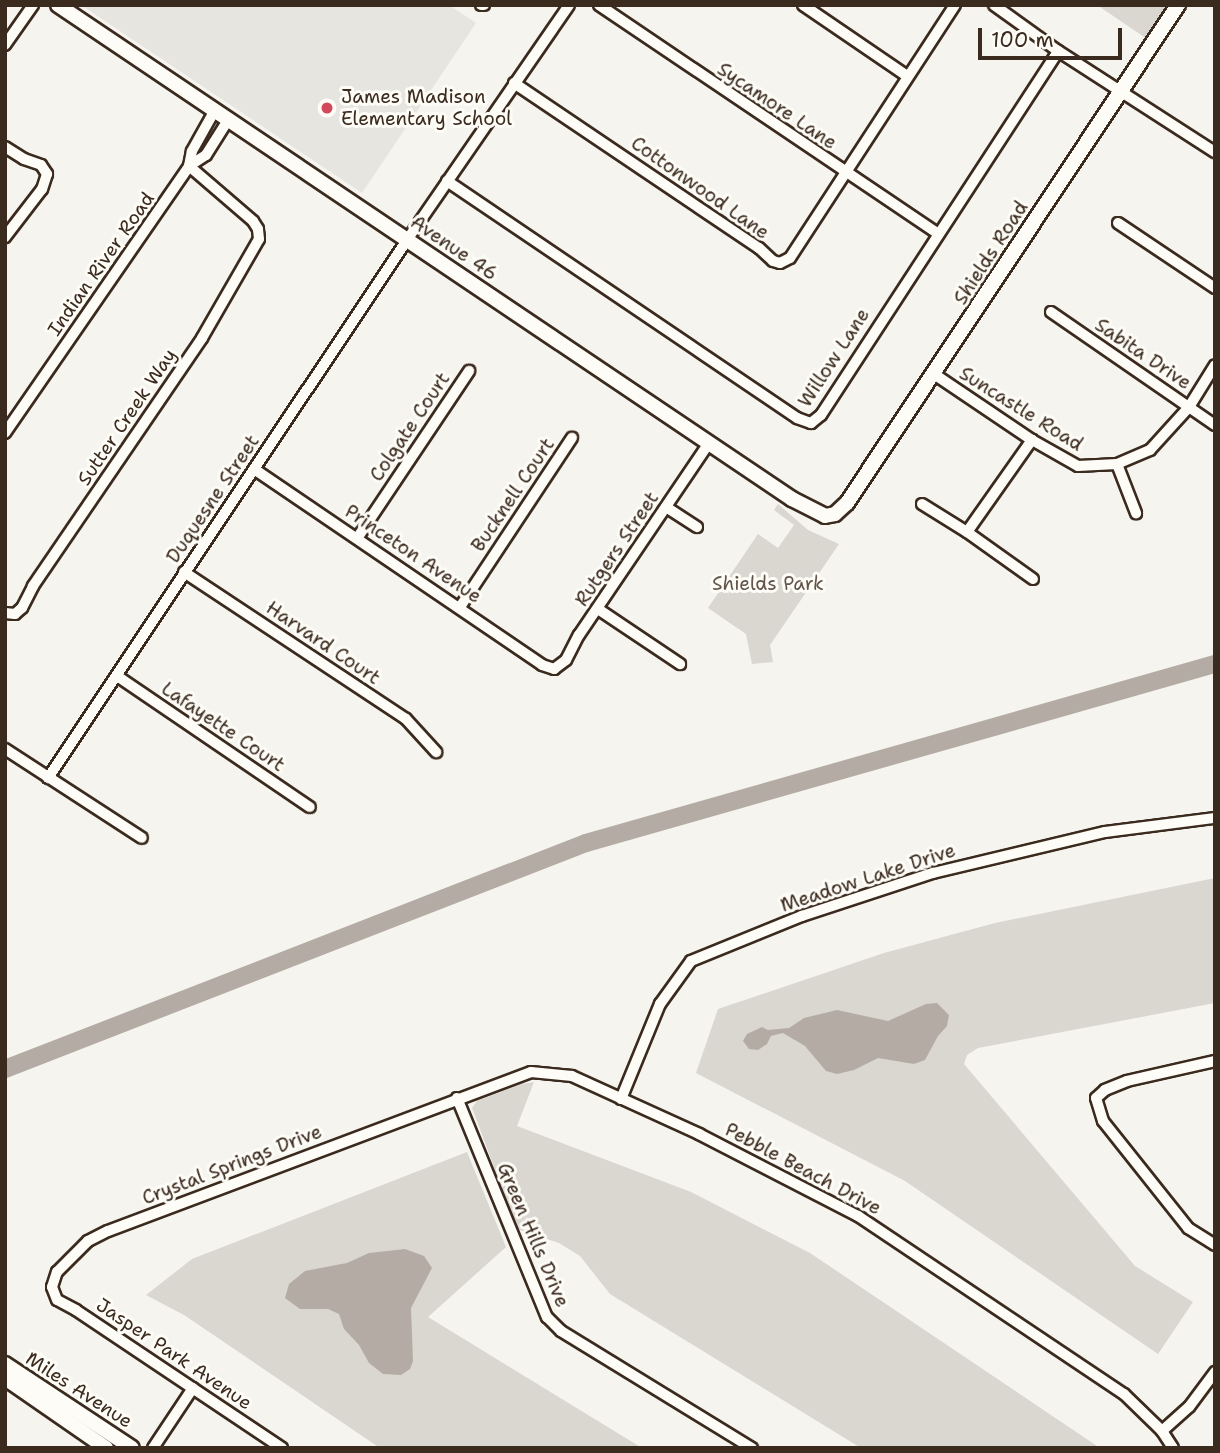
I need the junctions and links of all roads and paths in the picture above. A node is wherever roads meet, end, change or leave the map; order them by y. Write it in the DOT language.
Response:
graph roads {
  1 [pos="33,5"];
  2 [pos="58,5"];
  3 [pos="569,5"];
  4 [pos="599,5"];
  5 [pos="803,5"];
  6 [pos="955,5"];
  7 [pos="994,5"];
  8 [pos="1178,5"];
  9 [pos="5,46"];
  10 [pos="1058,51"];
  11 [pos="907,76"];
  12 [pos="514,83"];
  13 [pos="1120,92"];
  14 [pos="215,110"];
  15 [pos="229,120"];
  16 [pos="5,147"];
  17 [pos="1215,152"];
  18 [pos="189,166"];
  19 [pos="844,173"];
  20 [pos="447,181"];
  21 [pos="1118,223"];
  22 [pos="937,233"];
  23 [pos="5,237"];
  24 [pos="407,240"];
  25 [pos="1215,288"];
  26 [pos="1051,312"];
  27 [pos="1215,365"];
  28 [pos="469,371"];
  29 [pos="934,374"];
  30 [pos="1189,407"];
  31 [pos="1215,425"];
  32 [pos="5,433"];
  33 [pos="572,438"];
  34 [pos="1032,440"];
  35 [pos="709,443"];
  36 [pos="1117,464"];
  37 [pos="254,470"];
  38 [pos="922,504"];
  39 [pos="666,507"];
  40 [pos="1136,513"];
  41 [pos="831,516"];
  42 [pos="697,527"];
  43 [pos="967,532"];
  44 [pos="358,537"];
  45 [pos="184,572"];
  46 [pos="1033,579"];
  47 [pos="460,607"];
  48 [pos="598,609"];
  49 [pos="10,613"];
  50 [pos="680,664"];
  51 [pos="551,669"];
  52 [pos="117,676"];
  53 [pos="5,750"];
  54 [pos="436,751"];
  55 [pos="48,778"];
  56 [pos="310,807"];
  57 [pos="1215,818"];
  58 [pos="142,838"];
  59 [pos="1215,1061"];
  60 [pos="457,1098"];
  61 [pos="621,1099"];
  62 [pos="446,1103"];
  63 [pos="1215,1245"];
  64 [pos="52,1287"];
  65 [pos="5,1364"];
  66 [pos="1215,1372"];
  67 [pos="5,1378"];
  68 [pos="192,1388"];
  69 [pos="1162,1431"];
  70 [pos="106,1448"];
  71 [pos="132,1448"];
  72 [pos="153,1448"];
  73 [pos="282,1448"];
  74 [pos="752,1448"];
  75 [pos="1173,1448"];
  1 -- 9 [label="street"];
  2 -- 14 [label="street, Avenue 46"];
  3 -- 12 [label="street, Duquesne Street"];
  4 -- 19 [label="street, Sycamore Lane"];
  5 -- 11 [label="street"];
  6 -- 11 [label="street, Cottonwood Lane"];
  7 -- 10 [label="street"];
  8 -- 13 [label="street, Shields Road"];
  10 -- 13 [label="street"];
  10 -- 22 [label="street, Willow Lane"];
  11 -- 19 [label="street, Cottonwood Lane"];
  12 -- 19 [label="street, Cottonwood Lane"];
  12 -- 20 [label="street, Duquesne Street"];
  13 -- 17 [label="street"];
  13 -- 29 [label="street, Shields Road"];
  14 -- 15 [label="street, Avenue 46"];
  14 -- 18 [label="street, Indian River Road"];
  15 -- 18 [label="street"];
  15 -- 24 [label="street, Avenue 46"];
  16 -- 23 [label="street"];
  18 -- 32 [label="street, Indian River Road"];
  18 -- 49 [label="street, Sutter Creek Way"];
  19 -- 22 [label="street, Sycamore Lane"];
  20 -- 22 [label="street, Willow Lane"];
  20 -- 24 [label="street, Duquesne Street"];
  21 -- 25 [label="street"];
  24 -- 35 [label="street, Avenue 46"];
  24 -- 37 [label="street, Duquesne Street"];
  26 -- 30 [label="street, Sabita Drive"];
  27 -- 30 [label="street, Suncastle Road"];
  28 -- 44 [label="street, Colgate Court"];
  29 -- 34 [label="street, Suncastle Road"];
  29 -- 41 [label="street, Shields Road"];
  30 -- 31 [label="street, Sabita Drive"];
  30 -- 36 [label="street, Suncastle Road"];
  33 -- 47 [label="street, Bucknell Court"];
  34 -- 36 [label="street, Suncastle Road"];
  34 -- 43 [label="street"];
  35 -- 39 [label="street, Rutgers Street"];
  35 -- 41 [label="street, Avenue 46"];
  36 -- 40 [label="street"];
  37 -- 44 [label="street, Princeton Avenue"];
  37 -- 45 [label="street, Duquesne Street"];
  38 -- 43 [label="street"];
  39 -- 42 [label="street"];
  39 -- 48 [label="street, Rutgers Street"];
  43 -- 46 [label="street"];
  44 -- 47 [label="street, Princeton Avenue"];
  45 -- 52 [label="street, Duquesne Street"];
  45 -- 54 [label="street, Harvard Court"];
  47 -- 51 [label="street, Princeton Avenue"];
  48 -- 50 [label="street"];
  48 -- 51 [label="street, Rutgers Street"];
  52 -- 55 [label="street, Duquesne Street"];
  52 -- 56 [label="street, Lafayette Court"];
  53 -- 55 [label="street"];
  55 -- 58 [label="street"];
  57 -- 61 [label="street, Meadow Lake Drive"];
  59 -- 63 [label="street"];
  60 -- 61 [label="street, Pebble Beach Drive"];
  60 -- 62 [label="street, Pebble Beach Drive"];
  60 -- 74 [label="street, Green Hills Drive"];
  61 -- 69 [label="street, Pebble Beach Drive"];
  62 -- 64 [label="street, Crystal Springs Drive"];
  64 -- 68 [label="street, Jasper Park Avenue"];
  65 -- 71 [label="street, Miles Avenue"];
  66 -- 69 [label="street"];
  67 -- 70 [label="street, Miles Avenue"];
  68 -- 72 [label="street"];
  68 -- 73 [label="street, Jasper Park Avenue"];
  69 -- 75 [label="street, Pebble Beach Drive"];
}
